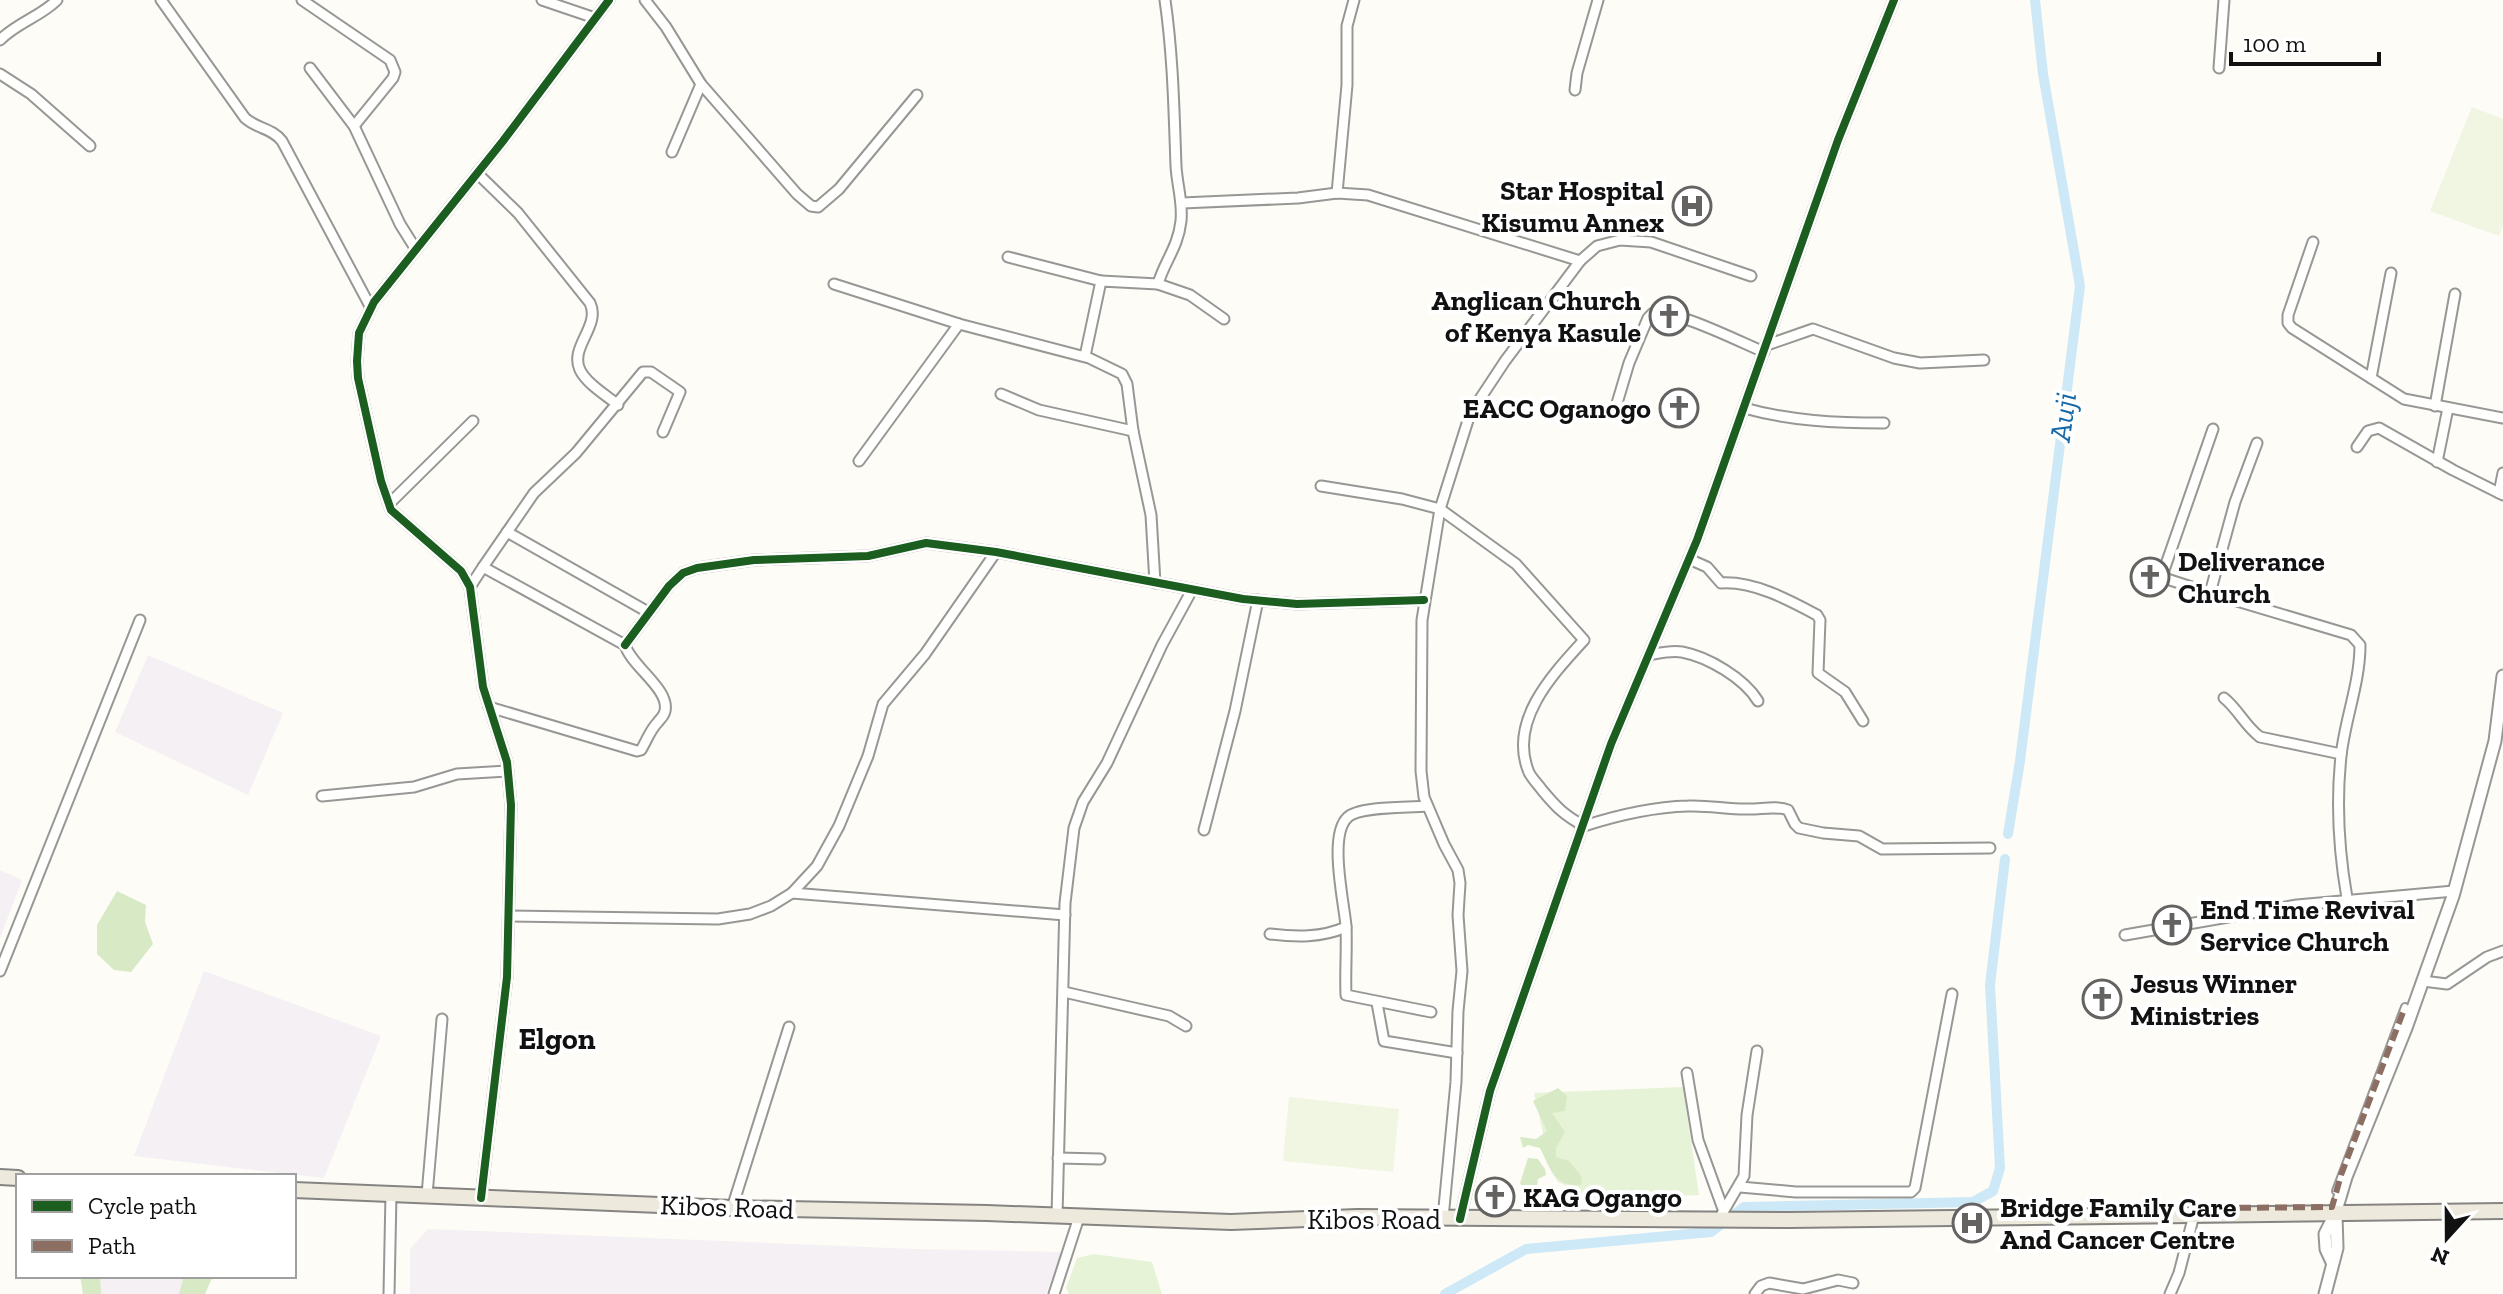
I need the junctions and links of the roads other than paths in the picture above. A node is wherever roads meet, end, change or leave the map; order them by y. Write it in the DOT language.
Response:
graph roads {
  1 [pos="57,0"];
  2 [pos="161,0"];
  3 [pos="302,0"];
  4 [pos="542,0"];
  5 [pos="609,0"];
  6 [pos="645,0"];
  7 [pos="1165,0"];
  8 [pos="1354,0"];
  9 [pos="1598,0"];
  10 [pos="1894,0"];
  11 [pos="2224,0"];
  12 [pos="595,18"];
  13 [pos="0,40"];
  14 [pos="310,68"];
  15 [pos="2219,68"];
  16 [pos="0,74"];
  17 [pos="701,84"];
  18 [pos="1575,90"];
  19 [pos="917,95"];
  20 [pos="354,126"];
  21 [pos="90,146"];
  22 [pos="672,152"];
  23 [pos="477,173"];
  24 [pos="1337,193"];
  25 [pos="1182,203"];
  26 [pos="2313,242"];
  27 [pos="415,248"];
  28 [pos="1008,257"];
  29 [pos="1580,261"];
  30 [pos="2391,273"];
  31 [pos="1751,276"];
  32 [pos="1101,281"];
  33 [pos="834,284"];
  34 [pos="1158,284"];
  35 [pos="2455,294"];
  36 [pos="371,308"];
  37 [pos="1224,319"];
  38 [pos="959,324"];
  39 [pos="1765,348"];
  40 [pos="1085,356"];
  41 [pos="1984,360"];
  42 [pos="2371,378"];
  43 [pos="1001,394"];
  44 [pos="618,405"];
  45 [pos="2435,406"];
  46 [pos="1744,408"];
  47 [pos="2448,408"];
  48 [pos="1615,410"];
  49 [pos="2503,418"];
  50 [pos="473,421"];
  51 [pos="1884,423"];
  52 [pos="2213,429"];
  53 [pos="1133,431"];
  54 [pos="663,432"];
  55 [pos="2257,443"];
  56 [pos="2357,447"];
  57 [pos="859,461"];
  58 [pos="2437,462"];
  59 [pos="2503,473"];
  60 [pos="1321,486"];
  61 [pos="2501,494"];
  62 [pos="389,504"];
  63 [pos="1440,509"];
  64 [pos="507,532"];
  65 [pos="996,552"];
  66 [pos="1689,559"];
  67 [pos="483,567"];
  68 [pos="1155,583"];
  69 [pos="470,587"];
  70 [pos="1192,590"];
  71 [pos="2210,593"];
  72 [pos="1258,600"];
  73 [pos="1424,600"];
  74 [pos="648,612"];
  75 [pos="140,620"];
  76 [pos="625,645"];
  77 [pos="1649,655"];
  78 [pos="2503,676"];
  79 [pos="2224,698"];
  80 [pos="1758,701"];
  81 [pos="489,707"];
  82 [pos="1863,721"];
  83 [pos="2498,747"];
  84 [pos="2341,754"];
  85 [pos="507,771"];
  86 [pos="322,796"];
  87 [pos="1427,806"];
  88 [pos="1584,826"];
  89 [pos="1204,830"];
  90 [pos="1990,848"];
  91 [pos="2454,891"];
  92 [pos="792,893"];
  93 [pos="2347,898"];
  94 [pos="1065,915"];
  95 [pos="509,916"];
  96 [pos="1346,927"];
  97 [pos="1270,934"];
  98 [pos="2125,935"];
  99 [pos="2503,951"];
  100 [pos="0,971"];
  101 [pos="2423,981"];
  102 [pos="1064,992"];
  103 [pos="1952,994"];
  104 [pos="1377,1003"];
  105 [pos="2405,1007"];
  106 [pos="1431,1012"];
  107 [pos="442,1019"];
  108 [pos="1186,1026"];
  109 [pos="789,1027"];
  110 [pos="1757,1051"];
  111 [pos="1457,1053"];
  112 [pos="1687,1073"];
  113 [pos="1058,1158"];
  114 [pos="1100,1159"];
  115 [pos="1740,1187"];
  116 [pos="296,1190"];
  117 [pos="391,1194"];
  118 [pos="427,1195"];
  119 [pos="481,1198"];
  120 [pos="732,1208"];
  121 [pos="2221,1208"];
  122 [pos="2503,1211"];
  123 [pos="2335,1214"];
  124 [pos="2194,1215"];
  125 [pos="1057,1216"];
  126 [pos="1721,1216"];
  127 [pos="1079,1217"];
  128 [pos="1443,1218"];
  129 [pos="1460,1219"];
  130 [pos="1853,1283"];
  131 [pos="389,1294"];
  132 [pos="1054,1294"];
  133 [pos="1755,1294"];
  134 [pos="2170,1294"];
  135 [pos="2325,1294"];
  1 -- 13 [label="street"];
  2 -- 36 [label="street"];
  3 -- 20 [label="street"];
  4 -- 12 [label="street"];
  5 -- 12 [label="street"];
  6 -- 17 [label="street"];
  7 -- 25 [label="street"];
  8 -- 24 [label="street"];
  9 -- 18 [label="street"];
  10 -- 39 [label="street"];
  11 -- 15 [label="street"];
  12 -- 23 [label="street"];
  14 -- 20 [label="street"];
  16 -- 21 [label="street"];
  17 -- 19 [label="street"];
  17 -- 22 [label="street"];
  20 -- 27 [label="street"];
  23 -- 27 [label="street"];
  23 -- 44 [label="street"];
  24 -- 25 [label="street"];
  24 -- 29 [label="street"];
  25 -- 34 [label="street"];
  26 -- 42 [label="street"];
  27 -- 36 [label="street"];
  28 -- 32 [label="street"];
  29 -- 31 [label="street"];
  29 -- 63 [label="street"];
  30 -- 42 [label="street"];
  32 -- 34 [label="street"];
  32 -- 40 [label="street"];
  33 -- 38 [label="street"];
  34 -- 37 [label="street"];
  35 -- 45 [label="street"];
  36 -- 62 [label="street"];
  38 -- 40 [label="street"];
  38 -- 57 [label="street"];
  39 -- 41 [label="street"];
  39 -- 46 [label="street"];
  39 -- 48 [label="street"];
  40 -- 53 [label="street"];
  42 -- 45 [label="street"];
  43 -- 53 [label="street"];
  44 -- 54 [label="street"];
  44 -- 64 [label="street"];
  45 -- 47 [label="street"];
  46 -- 51 [label="street"];
  46 -- 66 [label="street"];
  47 -- 49 [label="street"];
  47 -- 58 [label="street"];
  50 -- 62 [label="street"];
  52 -- 71 [label="street"];
  53 -- 68 [label="street"];
  55 -- 71 [label="street"];
  56 -- 58 [label="street"];
  58 -- 61 [label="street"];
  59 -- 61 [label="street"];
  60 -- 63 [label="street"];
  62 -- 69 [label="street"];
  63 -- 73 [label="street"];
  63 -- 88 [label="street"];
  64 -- 67 [label="street"];
  64 -- 74 [label="street"];
  65 -- 68 [label="street"];
  65 -- 74 [label="street"];
  65 -- 92 [label="street"];
  66 -- 77 [label="street"];
  66 -- 82 [label="street"];
  67 -- 69 [label="street"];
  67 -- 76 [label="street"];
  68 -- 70 [label="street"];
  69 -- 81 [label="street"];
  70 -- 72 [label="street"];
  70 -- 94 [label="street"];
  71 -- 84 [label="street"];
  72 -- 73 [label="street"];
  72 -- 89 [label="street"];
  73 -- 87 [label="street"];
  74 -- 76 [label="street"];
  75 -- 100 [label="street"];
  76 -- 81 [label="street"];
  77 -- 80 [label="street"];
  77 -- 88 [label="street"];
  78 -- 83 [label="street"];
  79 -- 84 [label="street"];
  81 -- 85 [label="street"];
  83 -- 91 [label="street"];
  84 -- 93 [label="street"];
  85 -- 86 [label="street"];
  85 -- 95 [label="street"];
  87 -- 96 [label="street"];
  87 -- 111 [label="street"];
  88 -- 90 [label="street"];
  88 -- 129 [label="street"];
  91 -- 93 [label="street"];
  91 -- 101 [label="street"];
  92 -- 94 [label="street"];
  92 -- 95 [label="street"];
  93 -- 98 [label="street"];
  94 -- 102 [label="street"];
  95 -- 119 [label="street"];
  96 -- 97 [label="street"];
  96 -- 104 [label="street"];
  99 -- 101 [label="street"];
  101 -- 123 [label="street"];
  102 -- 108 [label="street"];
  102 -- 113 [label="street"];
  103 -- 115 [label="street"];
  104 -- 106 [label="street"];
  104 -- 111 [label="street"];
  105 -- 121 [label="street"];
  107 -- 118 [label="street"];
  109 -- 120 [label="street"];
  110 -- 115 [label="street"];
  111 -- 128 [label="street"];
  112 -- 126 [label="street"];
  113 -- 114 [label="street"];
  113 -- 125 [label="street"];
  115 -- 126 [label="street"];
  116 -- 117 [label="main road, Kibos Road"];
  117 -- 118 [label="main road, Kibos Road"];
  117 -- 131 [label="street"];
  118 -- 119 [label="main road, Kibos Road"];
  119 -- 120 [label="main road, Kibos Road"];
  120 -- 125 [label="main road, Kibos Road"];
  122 -- 123 [label="main road, Kibos Road"];
  123 -- 124 [label="main road, Kibos Road"];
  123 -- 135 [label="street"];
  124 -- 126 [label="main road, Kibos Road"];
  124 -- 134 [label="street"];
  125 -- 127 [label="main road, Kibos Road"];
  126 -- 129 [label="main road, Kibos Road"];
  127 -- 128 [label="main road, Kibos Road"];
  127 -- 132 [label="street"];
  128 -- 129 [label="main road, Kibos Road"];
  130 -- 133 [label="street"];
}
